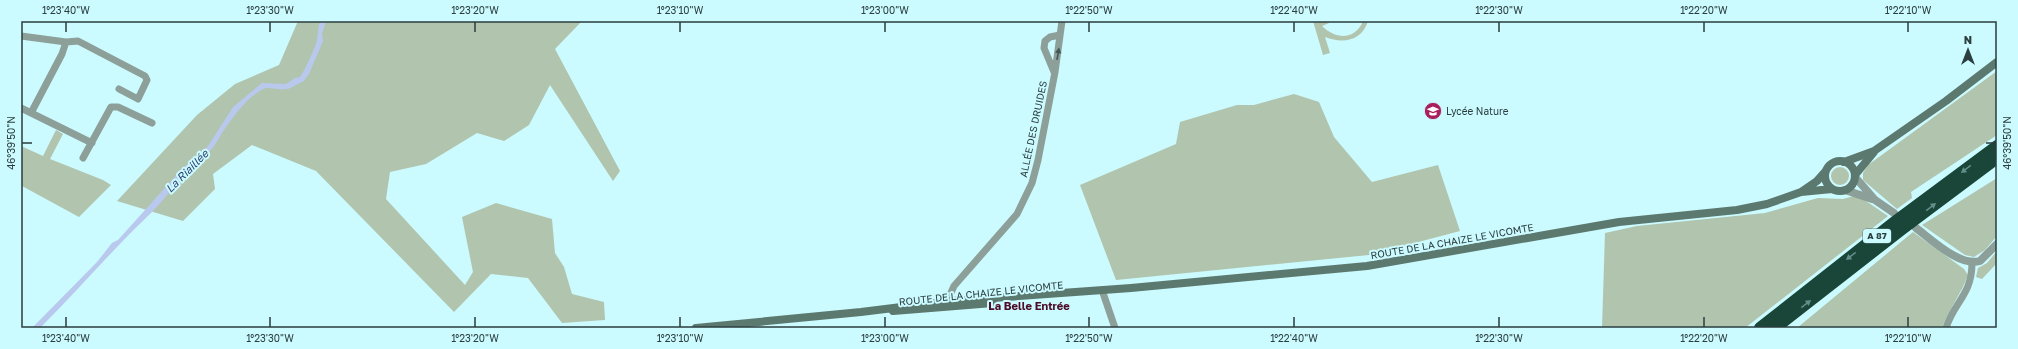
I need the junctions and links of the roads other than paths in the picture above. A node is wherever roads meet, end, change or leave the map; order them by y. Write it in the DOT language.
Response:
graph roads {
  1 [pos="1062,21"];
  2 [pos="1060,35"];
  3 [pos="21,36"];
  4 [pos="66,42"];
  5 [pos="1997,62"];
  6 [pos="1055,72"];
  7 [pos="119,89"];
  8 [pos="21,108"];
  9 [pos="31,113"];
  10 [pos="152,123"];
  11 [pos="92,143"];
  12 [pos="1997,146"];
  13 [pos="1874,151"];
  14 [pos="83,158"];
  15 [pos="1997,158"];
  16 [pos="1844,162"];
  17 [pos="1825,172"];
  18 [pos="1855,176"];
  19 [pos="1832,189"];
  20 [pos="1845,190"];
  21 [pos="1801,192"];
  22 [pos="1875,200"];
  23 [pos="1894,213"];
  24 [pos="1916,228"];
  25 [pos="1997,244"];
  26 [pos="1972,263"];
  27 [pos="1102,290"];
  28 [pos="951,304"];
  29 [pos="696,328"];
  30 [pos="1115,328"];
  31 [pos="1760,328"];
  32 [pos="1775,328"];
  33 [pos="1946,328"];
  1 -- 2 [label="street, ALLÉE DES DRUIDES"];
  6 -- 2 [label="street, ALLÉE DES DRUIDES, one-way"];
  2 -- 6 [label="street, ALLÉE DES DRUIDES"];
  3 -- 4 [label="street"];
  4 -- 7 [label="street"];
  4 -- 9 [label="street"];
  5 -- 13 [label="main road"];
  6 -- 28 [label="street, ALLÉE DES DRUIDES"];
  8 -- 9 [label="street"];
  9 -- 11 [label="street"];
  10 -- 11 [label="street"];
  11 -- 14 [label="street"];
  12 -- 31 [label="highway, A 87, one-way"];
  13 -- 16 [label="main road"];
  13 -- 18 [label="main road"];
  32 -- 15 [label="highway, A 87, one-way"];
  16 -- 17 [label="main road"];
  16 -- 18 [label="main road"];
  17 -- 19 [label="main road"];
  17 -- 21 [label="main road"];
  18 -- 20 [label="main road"];
  18 -- 22 [label="street"];
  19 -- 20 [label="main road"];
  19 -- 21 [label="main road"];
  20 -- 22 [label="street"];
  21 -- 27 [label="main road, ROUTE DE LA CHAIZE LE VICOMTE"];
  22 -- 23 [label="street"];
  24 -- 26 [label="street"];
  25 -- 26 [label="street"];
  26 -- 33 [label="street"];
  27 -- 28 [label="main road, ROUTE DE LA CHAIZE LE VICOMTE"];
  27 -- 30 [label="street"];
  28 -- 29 [label="main road, ROUTE DE LA CHAIZE LE VICOMTE"];
}
